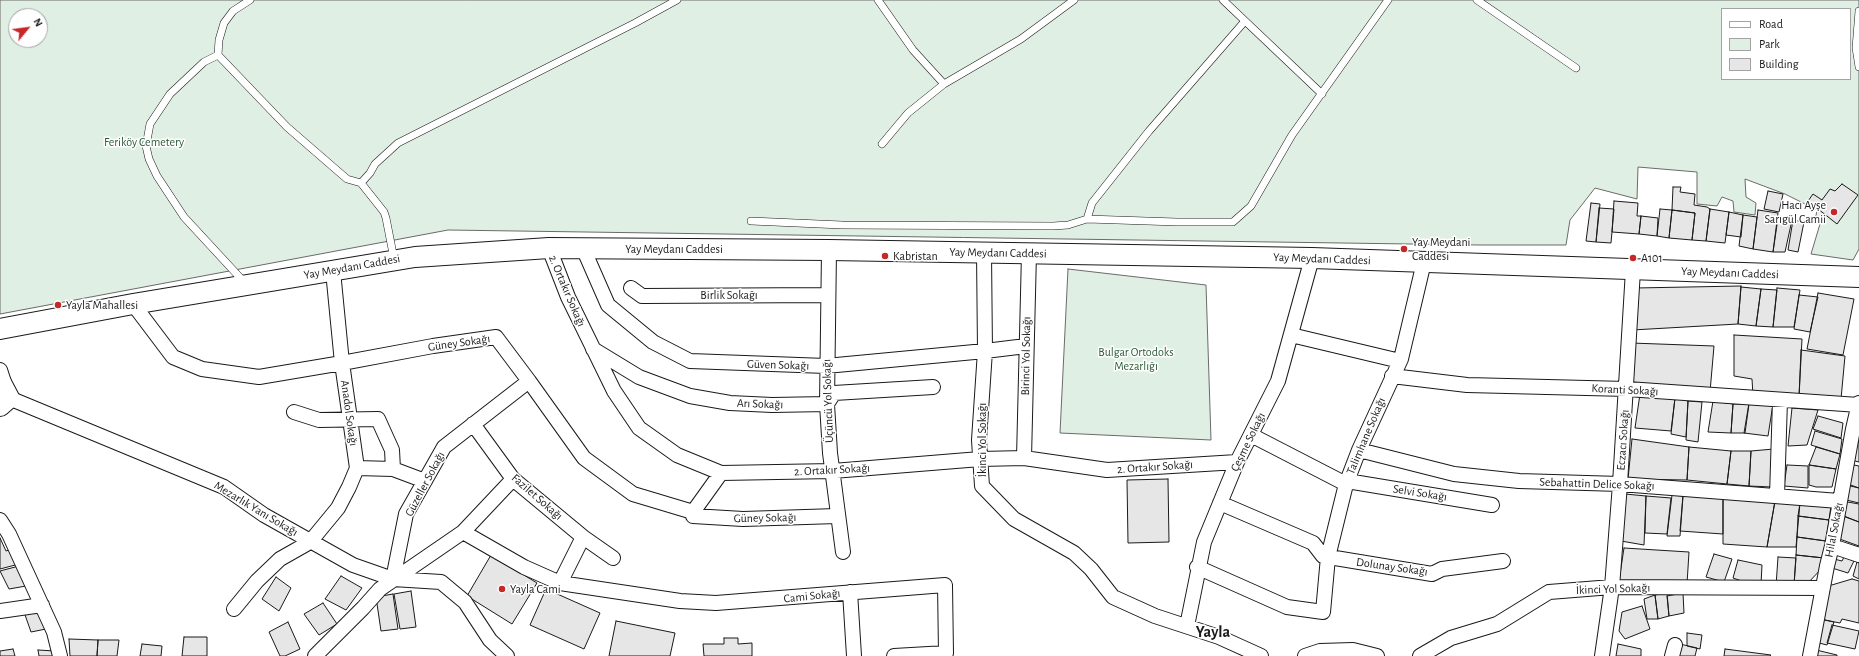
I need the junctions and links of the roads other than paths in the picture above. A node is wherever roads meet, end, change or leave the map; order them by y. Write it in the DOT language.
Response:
graph roads {
  1 [pos="250,0"];
  2 [pos="677,0"];
  3 [pos="878,0"];
  4 [pos="1074,0"];
  5 [pos="1223,0"];
  6 [pos="1388,0"];
  7 [pos="1476,0"];
  8 [pos="1859,11"];
  9 [pos="1245,21"];
  10 [pos="218,54"];
  11 [pos="1859,67"];
  12 [pos="1576,68"];
  13 [pos="944,84"];
  14 [pos="1322,94"];
  15 [pos="882,144"];
  16 [pos="360,183"];
  17 [pos="1088,219"];
  18 [pos="751,221"];
  19 [pos="549,248"];
  20 [pos="583,248"];
  21 [pos="829,250"];
  22 [pos="984,252"];
  23 [pos="1029,253"];
  24 [pos="1312,258"];
  25 [pos="394,260"];
  26 [pos="1424,262"];
  27 [pos="333,270"];
  28 [pos="1633,270"];
  29 [pos="1859,277"];
  30 [pos="247,285"];
  31 [pos="631,288"];
  32 [pos="828,295"];
  33 [pos="133,304"];
  34 [pos="0,329"];
  35 [pos="1291,334"];
  36 [pos="1026,346"];
  37 [pos="593,349"];
  38 [pos="985,352"];
  39 [pos="1400,361"];
  40 [pos="342,363"];
  41 [pos="826,366"];
  42 [pos="0,370"];
  43 [pos="1392,376"];
  44 [pos="529,380"];
  45 [pos="0,381"];
  46 [pos="933,387"];
  47 [pos="1627,389"];
  48 [pos="1780,400"];
  49 [pos="4,402"];
  50 [pos="827,404"];
  51 [pos="1859,404"];
  52 [pos="294,412"];
  53 [pos="350,420"];
  54 [pos="473,424"];
  55 [pos="1251,435"];
  56 [pos="1359,450"];
  57 [pos="1024,458"];
  58 [pos="980,459"];
  59 [pos="1237,462"];
  60 [pos="357,468"];
  61 [pos="393,469"];
  62 [pos="833,471"];
  63 [pos="721,473"];
  64 [pos="513,479"];
  65 [pos="425,481"];
  66 [pos="1347,482"];
  67 [pos="1620,484"];
  68 [pos="1777,496"];
  69 [pos="1839,501"];
  70 [pos="1220,503"];
  71 [pos="1492,505"];
  72 [pos="693,516"];
  73 [pos="837,516"];
  74 [pos="0,520"];
  75 [pos="463,532"];
  76 [pos="583,537"];
  77 [pos="310,542"];
  78 [pos="1832,546"];
  79 [pos="843,552"];
  80 [pos="1859,555"];
  81 [pos="1328,557"];
  82 [pos="613,558"];
  83 [pos="1503,561"];
  84 [pos="1197,567"];
  85 [pos="393,579"];
  86 [pos="560,583"];
  87 [pos="1612,587"];
  88 [pos="1823,588"];
  89 [pos="850,592"];
  90 [pos="42,605"];
  91 [pos="234,609"];
  92 [pos="0,612"];
  93 [pos="1186,626"];
  94 [pos="60,656"];
  95 [pos="315,656"];
  96 [pos="507,656"];
  97 [pos="854,656"];
  98 [pos="894,656"];
  99 [pos="1261,656"];
  100 [pos="1305,656"];
  101 [pos="1377,656"];
  102 [pos="1420,656"];
  103 [pos="1602,656"];
  104 [pos="1810,656"];
  1 -- 10 [label="lane"];
  2 -- 16 [label="lane"];
  3 -- 13 [label="lane"];
  4 -- 13 [label="lane"];
  5 -- 9 [label="lane"];
  6 -- 14 [label="lane"];
  7 -- 12 [label="lane"];
  8 -- 11 [label="lane"];
  9 -- 14 [label="lane"];
  9 -- 17 [label="lane"];
  10 -- 16 [label="lane"];
  10 -- 30 [label="lane"];
  13 -- 15 [label="lane"];
  14 -- 17 [label="lane"];
  16 -- 25 [label="lane"];
  17 -- 18 [label="lane"];
  19 -- 20 [label="street, Yay Meydanı Caddesi"];
  19 -- 25 [label="street, Yay Meydanı Caddesi"];
  19 -- 37 [label="street, 2. Ortakır Sokağı"];
  20 -- 21 [label="street, Yay Meydanı Caddesi"];
  20 -- 41 [label="street, Güven Sokağı"];
  21 -- 22 [label="street, Yay Meydanı Caddesi"];
  21 -- 32 [label="street, Üçüncü Yol Sokağı"];
  22 -- 23 [label="street, Yay Meydanı Caddesi"];
  22 -- 38 [label="street, İkinci Yol Sokağı"];
  23 -- 24 [label="street, Yay Meydanı Caddesi"];
  23 -- 36 [label="street, Birinci Yol Sokağı"];
  24 -- 26 [label="street, Yay Meydanı Caddesi"];
  24 -- 35 [label="street, Çeşme Sokağı"];
  25 -- 27 [label="street, Yay Meydanı Caddesi"];
  26 -- 28 [label="street, Yay Meydanı Caddesi"];
  26 -- 39 [label="street, Talimhane Sokağı"];
  27 -- 30 [label="street, Yay Meydanı Caddesi"];
  27 -- 40 [label="street, Anadol Sokağı"];
  28 -- 29 [label="street, Yay Meydanı Caddesi"];
  28 -- 47 [label="street, Eczacı Sokağı"];
  30 -- 33 [label="street, Yay Meydanı Caddesi"];
  31 -- 32 [label="street, Birlik Sokağı"];
  32 -- 41 [label="street, Üçüncü Yol Sokağı"];
  33 -- 34 [label="street, Yay Meydanı Caddesi"];
  33 -- 40 [label="street, Güney Sokağı"];
  35 -- 39 [label="street"];
  35 -- 55 [label="street, Çeşme Sokağı"];
  36 -- 38 [label="street, Güven Sokağı"];
  36 -- 57 [label="street, Birinci Yol Sokağı"];
  37 -- 50 [label="street, Arı Sokağı"];
  37 -- 63 [label="street, 2. Ortakır Sokağı"];
  38 -- 41 [label="street, Güven Sokağı"];
  38 -- 58 [label="street, İkinci Yol Sokağı"];
  39 -- 43 [label="street, Talimhane Sokağı"];
  40 -- 44 [label="street, Güney Sokağı"];
  40 -- 53 [label="street, Anadol Sokağı"];
  41 -- 50 [label="street, Üçüncü Yol Sokağı"];
  42 -- 49 [label="street"];
  43 -- 47 [label="street, Koranti Sokağı"];
  43 -- 56 [label="street, Talimhane Sokağı"];
  44 -- 54 [label="street, Güzeller Sokağı"];
  44 -- 63 [label="street, Güney Sokağı"];
  45 -- 49 [label="street"];
  46 -- 50 [label="street"];
  47 -- 48 [label="street, Koranti Sokağı"];
  47 -- 67 [label="street, Eczacı Sokağı"];
  48 -- 51 [label="street, Koranti Sokağı"];
  48 -- 68 [label="street"];
  49 -- 77 [label="street, Mezarlık Yanı Sokağı"];
  50 -- 62 [label="street, Üçüncü Yol Sokağı"];
  51 -- 69 [label="street, Hilal Sokağı"];
  52 -- 53 [label="street"];
  53 -- 60 [label="street, Anadol Sokağı"];
  53 -- 61 [label="street"];
  54 -- 64 [label="street, Fazilet Sokağı"];
  54 -- 65 [label="street, Güzeller Sokağı"];
  55 -- 59 [label="street, Çeşme Sokağı"];
  55 -- 66 [label="street, Selvi Sokağı"];
  56 -- 66 [label="street, Talimhane Sokağı"];
  56 -- 67 [label="street, Sebahattin Delice Sokağı"];
  57 -- 58 [label="street, 2. Ortakır Sokağı"];
  57 -- 59 [label="street, 2. Ortakır Sokağı"];
  58 -- 62 [label="street, 2. Ortakır Sokağı"];
  58 -- 93 [label="street, İkinci Yol Sokağı"];
  59 -- 70 [label="street, Çeşme Sokağı"];
  60 -- 61 [label="street"];
  60 -- 77 [label="street, Anadol Sokağı"];
  61 -- 65 [label="street"];
  62 -- 63 [label="street, 2. Ortakır Sokağı"];
  62 -- 73 [label="street, Üçüncü Yol Sokağı"];
  64 -- 75 [label="street"];
  64 -- 76 [label="street, Fazilet Sokağı"];
  65 -- 85 [label="street, Güzeller Sokağı"];
  66 -- 71 [label="street, Selvi Sokağı"];
  66 -- 81 [label="street, Talimhane Sokağı"];
  67 -- 68 [label="street, Sebahattin Delice Sokağı"];
  67 -- 87 [label="street, Eczacı Sokağı"];
  68 -- 69 [label="street, Sebahattin Delice Sokağı"];
  69 -- 78 [label="street, Hilal Sokağı"];
  70 -- 81 [label="street"];
  70 -- 84 [label="street, Çeşme Sokağı"];
  72 -- 73 [label="street, Güney Sokağı"];
  73 -- 79 [label="street, Üçüncü Yol Sokağı"];
  74 -- 90 [label="street"];
  75 -- 85 [label="street"];
  75 -- 86 [label="street, Cami Sokağı"];
  76 -- 82 [label="street, Fazilet Sokağı"];
  76 -- 86 [label="street"];
  77 -- 85 [label="street, Mezarlık Yanı Sokağı"];
  77 -- 91 [label="street"];
  78 -- 80 [label="street"];
  78 -- 88 [label="street, Hilal Sokağı"];
  81 -- 83 [label="street, Dolunay Sokağı"];
  81 -- 84 [label="street, Talimhane Sokağı"];
  84 -- 93 [label="street, Çeşme Sokağı"];
  85 -- 95 [label="street"];
  85 -- 96 [label="street, Mezarlık Yanı Sokağı"];
  86 -- 89 [label="street, Cami Sokağı"];
  87 -- 88 [label="street, İkinci Yol Sokağı"];
  87 -- 102 [label="street, İkinci Yol Sokağı"];
  87 -- 103 [label="street, Eczacı Sokağı"];
  88 -- 104 [label="street, Hilal Sokağı"];
  89 -- 97 [label="street"];
  89 -- 98 [label="street, Cami Sokağı"];
  90 -- 92 [label="street"];
  90 -- 94 [label="street"];
  93 -- 99 [label="street, İkinci Yol Sokağı"];
  100 -- 101 [label="street"];
}
